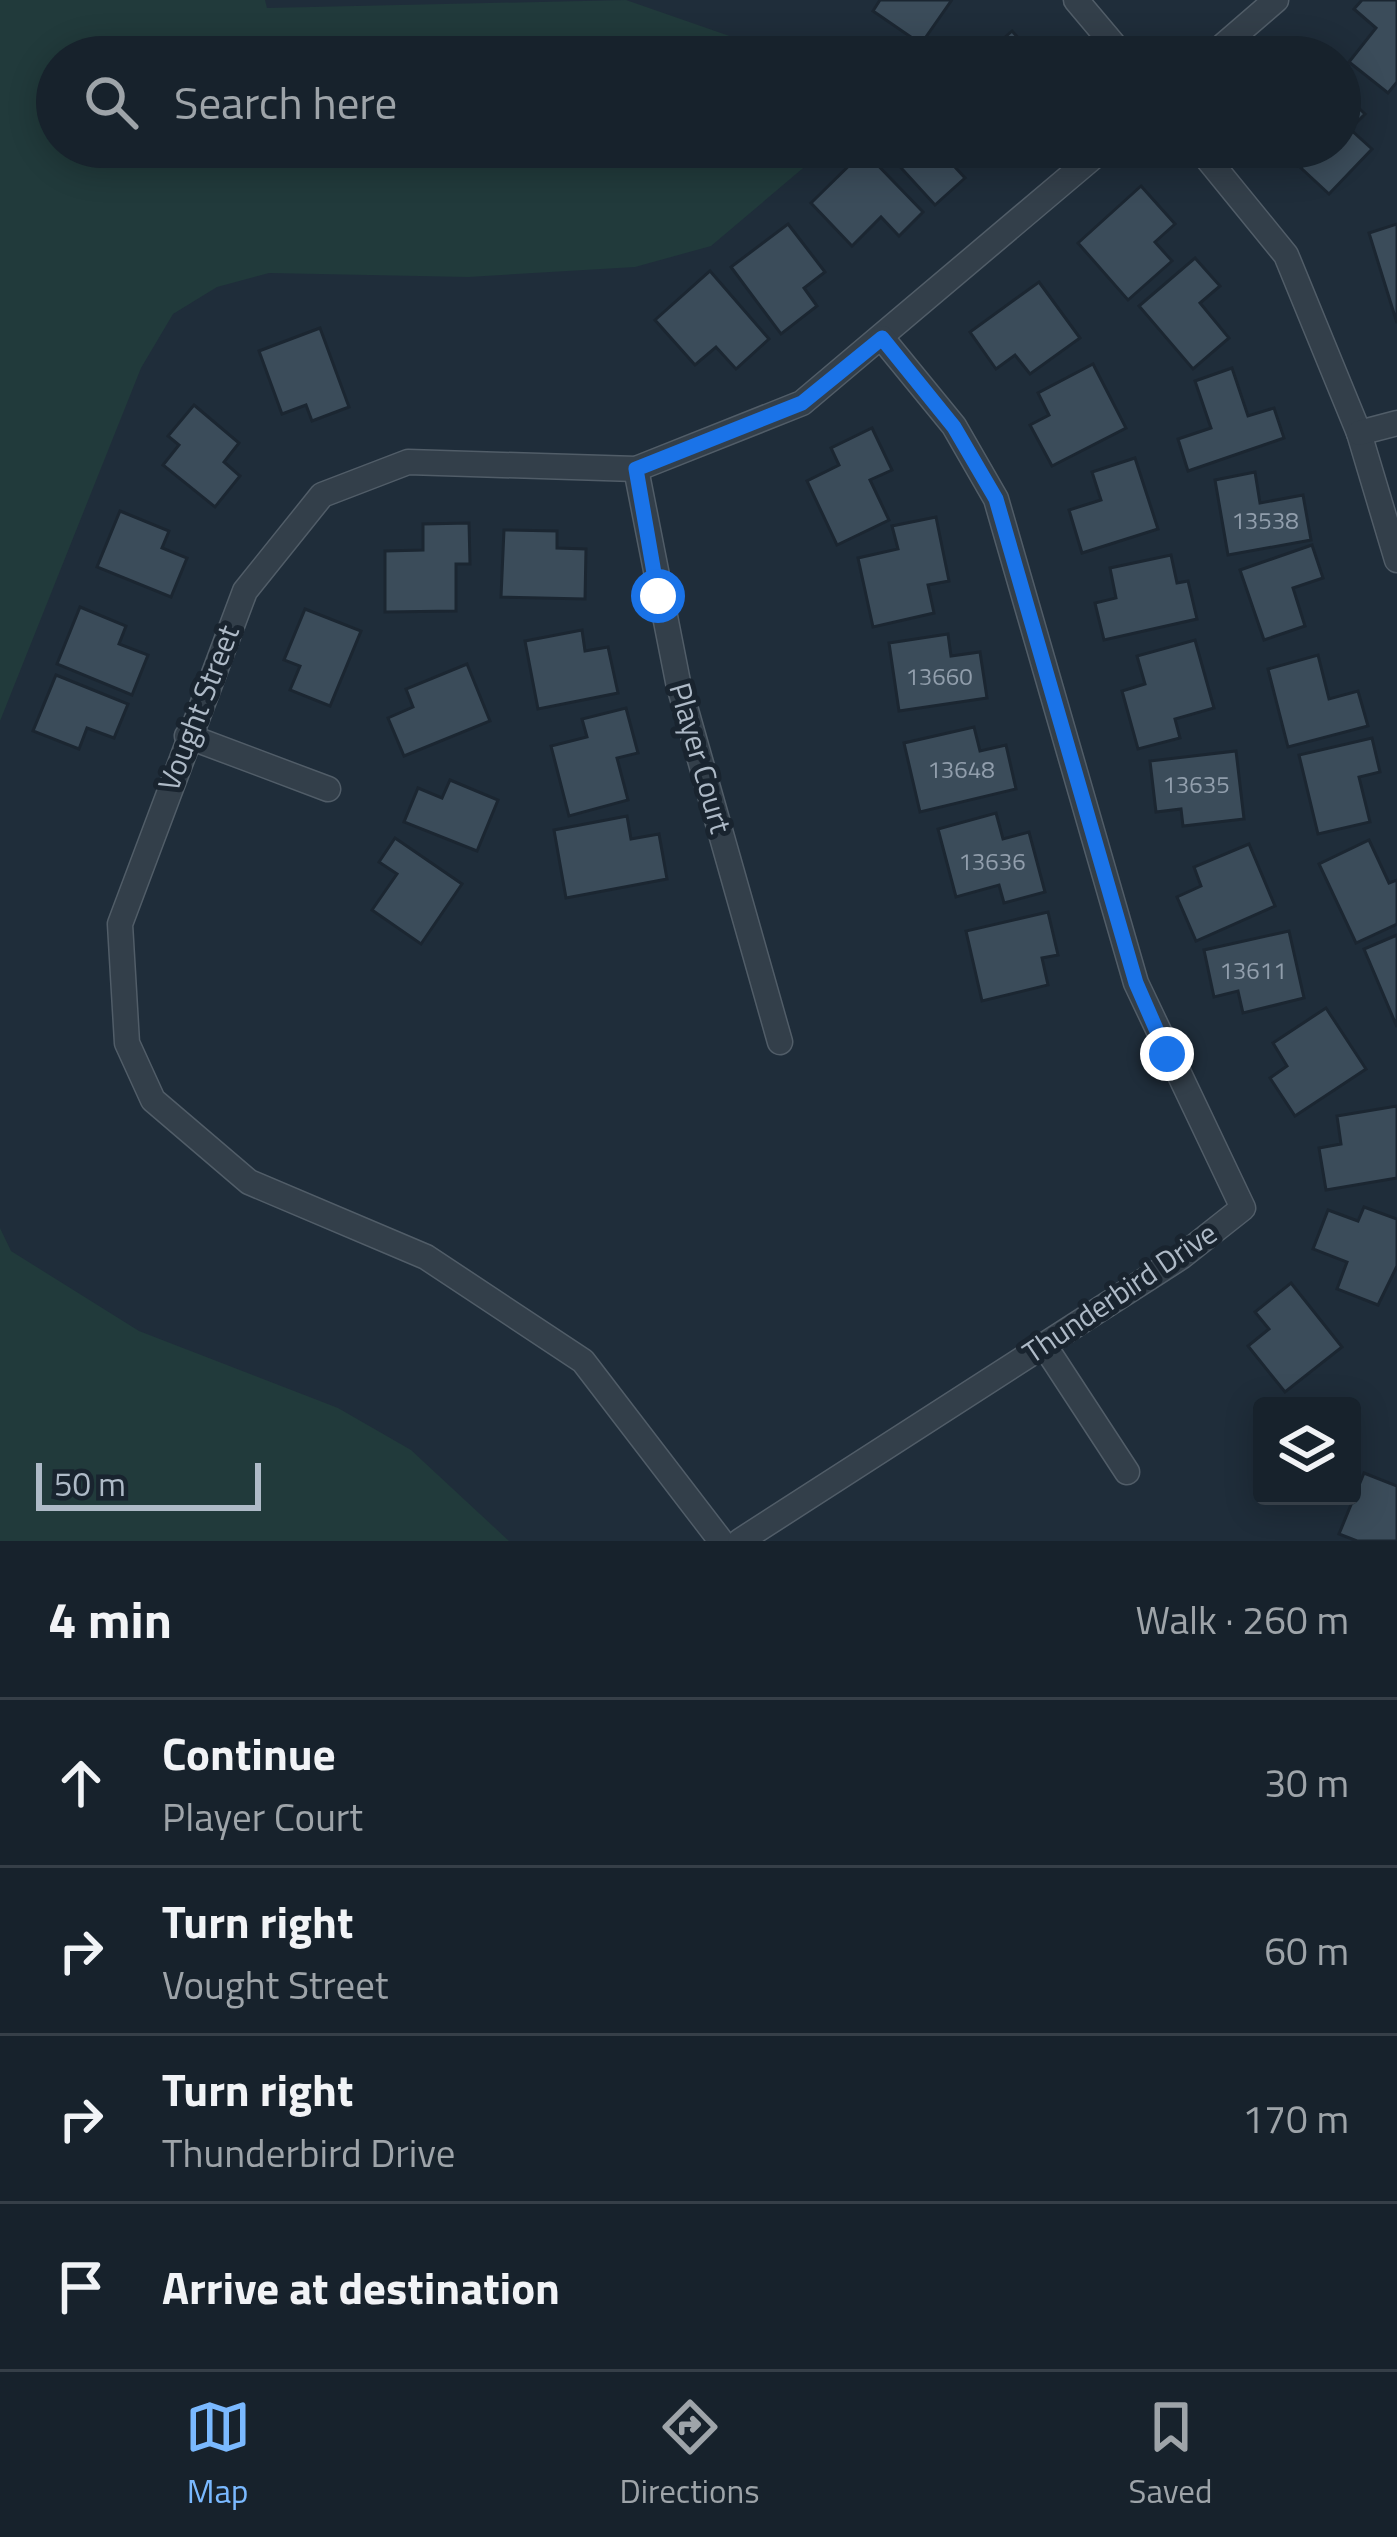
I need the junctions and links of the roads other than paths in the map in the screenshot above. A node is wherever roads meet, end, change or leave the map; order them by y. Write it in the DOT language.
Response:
graph roads {
  1 [pos="1076,0"];
  2 [pos="1276,0"];
  3 [pos="1106,36"];
  4 [pos="1234,36"];
  5 [pos="1080,168"];
  6 [pos="1215,168"];
  7 [pos="882,338"];
  8 [pos="1397,423"];
  9 [pos="1358,433"];
  10 [pos="636,469"];
  11 [pos="1397,560"];
  12 [pos="187,736"];
  13 [pos="328,789"];
  14 [pos="780,1042"];
  15 [pos="1045,1345"];
  16 [pos="1127,1472"];
  17 [pos="721,1541"];
  18 [pos="740,1541"];
  1 -- 3 [label="street"];
  2 -- 4 [label="street"];
  5 -- 7 [label="street, Vought Street"];
  6 -- 9 [label="street"];
  7 -- 10 [label="street, Vought Street"];
  7 -- 15 [label="street, Thunderbird Drive"];
  8 -- 9 [label="street"];
  9 -- 11 [label="street"];
  10 -- 12 [label="street, Vought Street"];
  10 -- 14 [label="street, Player Court"];
  12 -- 13 [label="street"];
  12 -- 17 [label="street, Vought Street"];
  15 -- 16 [label="street"];
  15 -- 18 [label="street, Thunderbird Drive"];
}
